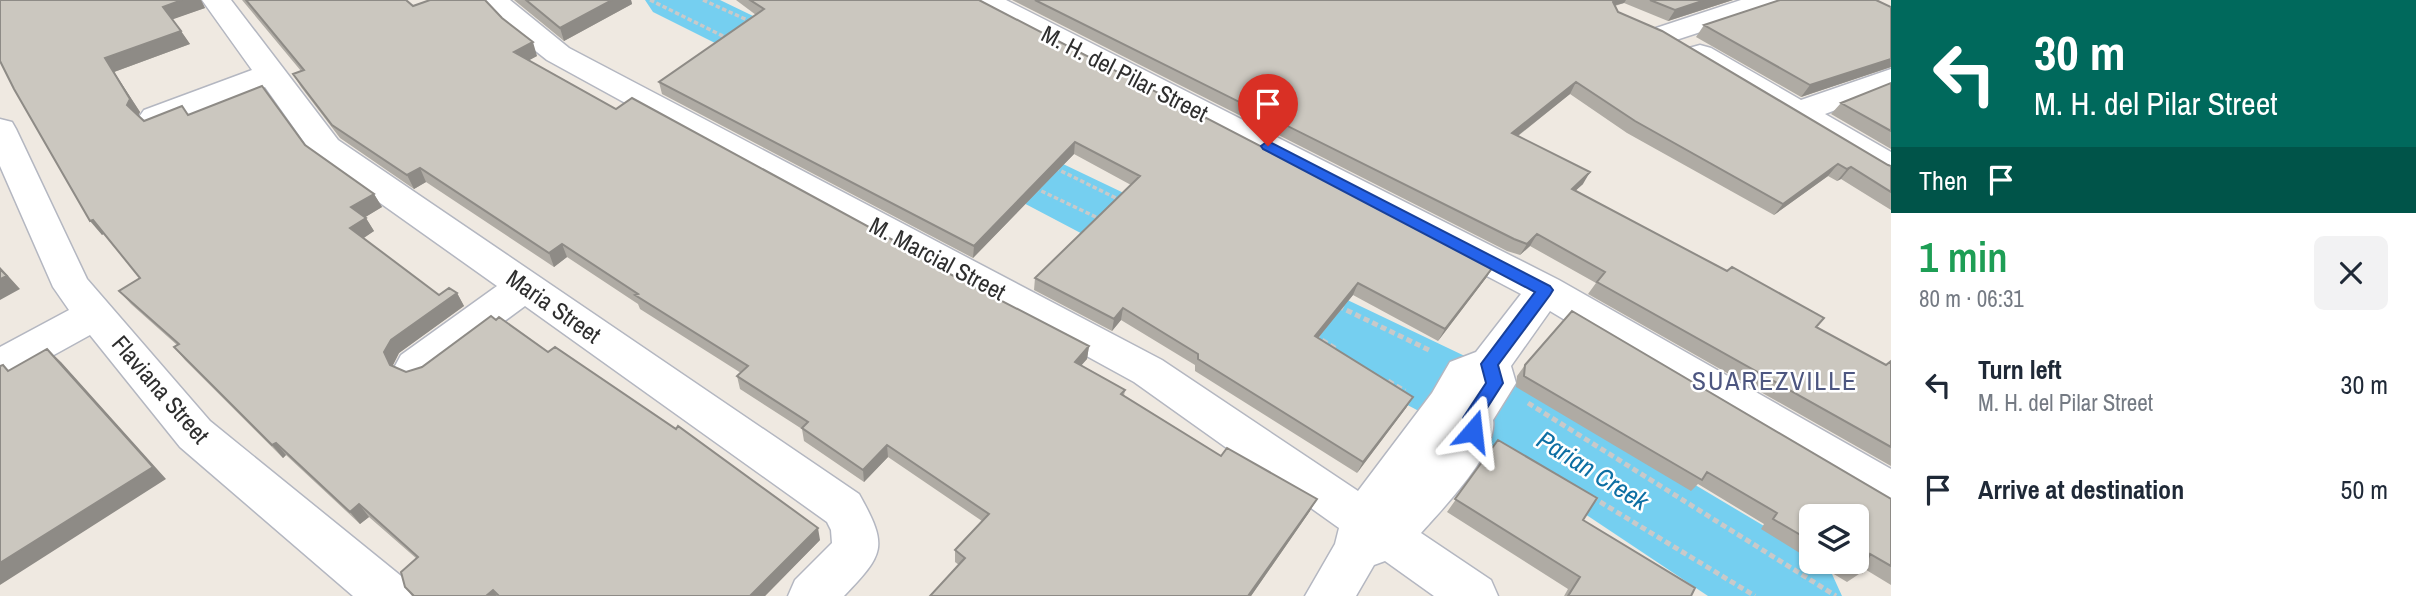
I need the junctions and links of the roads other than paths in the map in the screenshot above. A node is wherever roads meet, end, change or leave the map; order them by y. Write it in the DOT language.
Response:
graph roads {
  1 [pos="216,0"];
  2 [pos="494,0"];
  3 [pos="1770,0"];
  4 [pos="996,2"];
  5 [pos="271,74"];
  6 [pos="1891,78"];
  7 [pos="1800,112"];
  8 [pos="155,117"];
  9 [pos="5,152"];
  10 [pos="1891,167"];
  11 [pos="524,286"];
  12 [pos="1545,290"];
  13 [pos="95,314"];
  14 [pos="0,366"];
  15 [pos="415,366"];
  16 [pos="1891,492"];
  17 [pos="1371,533"];
  18 [pos="389,596"];
  19 [pos="812,596"];
  20 [pos="1329,596"];
  21 [pos="1474,596"];
  1 -- 5 [label="street, Maria Street"];
  2 -- 17 [label="street, M. Marcial Street"];
  3 -- 7 [label="street"];
  4 -- 12 [label="street, M. H. del Pilar Street"];
  5 -- 8 [label="street"];
  5 -- 11 [label="street, Maria Street"];
  6 -- 7 [label="street"];
  7 -- 10 [label="street"];
  9 -- 13 [label="street, Flaviana Street"];
  11 -- 15 [label="street"];
  11 -- 19 [label="street, Maria Street"];
  12 -- 16 [label="street, M. H. del Pilar Street"];
  12 -- 17 [label="street"];
  13 -- 14 [label="street"];
  13 -- 18 [label="street, Flaviana Street"];
  17 -- 20 [label="street"];
  17 -- 21 [label="street, M. Marcial Street"];
}
